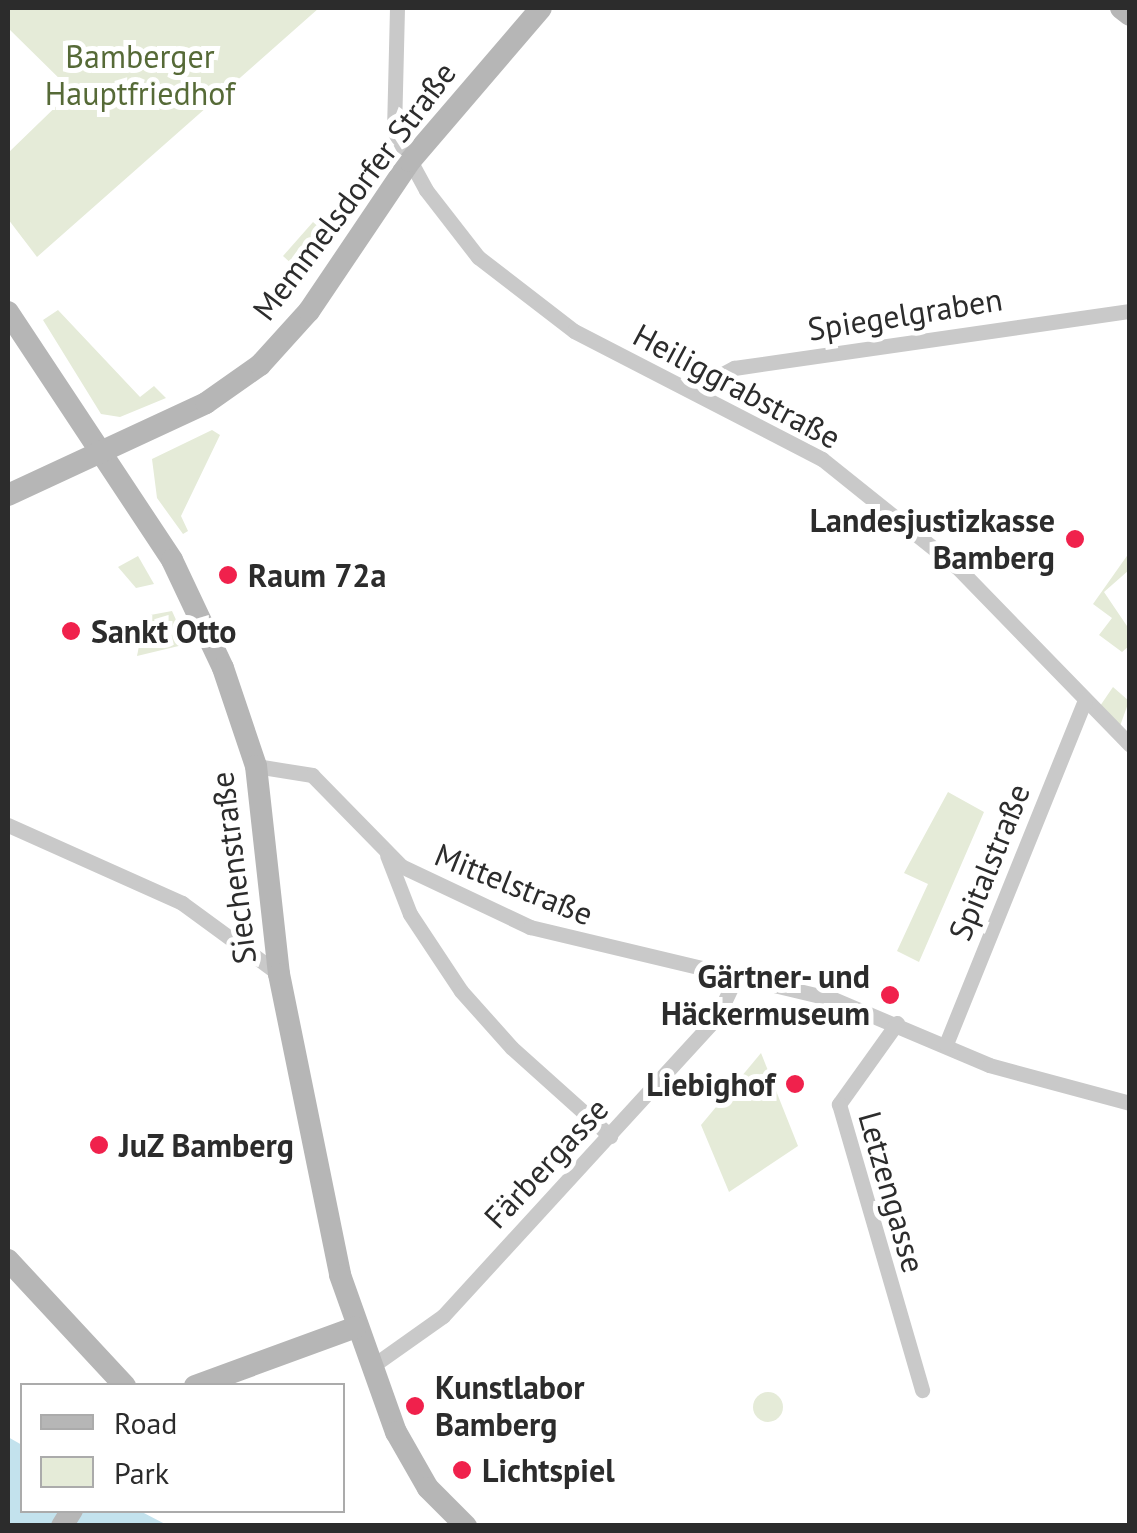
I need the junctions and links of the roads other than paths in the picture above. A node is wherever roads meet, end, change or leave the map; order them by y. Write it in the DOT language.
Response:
graph roads {
  1 [pos="396,8"];
  2 [pos="541,8"];
  3 [pos="1121,8"];
  4 [pos="1130,15"];
  5 [pos="410,161"];
  6 [pos="1130,311"];
  7 [pos="8,312"];
  8 [pos="701,396"];
  9 [pos="100,454"];
  10 [pos="8,495"];
  11 [pos="1084,700"];
  12 [pos="1130,745"];
  13 [pos="256,766"];
  14 [pos="8,824"];
  15 [pos="385,851"];
  16 [pos="279,974"];
  17 [pos="737,975"];
  18 [pos="897,1022"];
  19 [pos="946,1044"];
  20 [pos="1130,1103"];
  21 [pos="610,1136"];
  22 [pos="8,1260"];
  23 [pos="356,1327"];
  24 [pos="371,1367"];
  25 [pos="123,1383"];
  26 [pos="202,1383"];
  27 [pos="922,1390"];
  28 [pos="466,1526"];
  1 -- 5 [label="street, Heiliggrabstraße"];
  2 -- 5 [label="street, Memmelsdorfer Straße"];
  3 -- 4 [label="street"];
  5 -- 8 [label="street, Heiliggrabstraße"];
  5 -- 9 [label="street, Memmelsdorfer Straße"];
  6 -- 8 [label="street, Spiegelgraben"];
  7 -- 9 [label="street, Siechenstraße"];
  8 -- 11 [label="street, Heiliggrabstraße"];
  9 -- 10 [label="street, Memmelsdorfer Straße"];
  9 -- 13 [label="street, Siechenstraße"];
  11 -- 12 [label="street, Heiliggrabstraße"];
  11 -- 19 [label="street, Spitalstraße"];
  13 -- 15 [label="street, Mittelstraße"];
  13 -- 16 [label="street, Siechenstraße"];
  14 -- 16 [label="street"];
  15 -- 17 [label="street, Mittelstraße"];
  15 -- 21 [label="street"];
  16 -- 23 [label="street, Siechenstraße"];
  17 -- 18 [label="street, Mittelstraße"];
  17 -- 21 [label="street, Färbergasse"];
  18 -- 19 [label="street, Mittelstraße"];
  18 -- 27 [label="street, Letzengasse"];
  19 -- 20 [label="street, Mittelstraße"];
  21 -- 24 [label="street, Färbergasse"];
  22 -- 25 [label="street"];
  23 -- 24 [label="street, Siechenstraße"];
  23 -- 26 [label="street"];
  24 -- 28 [label="street, Siechenstraße"];
}
